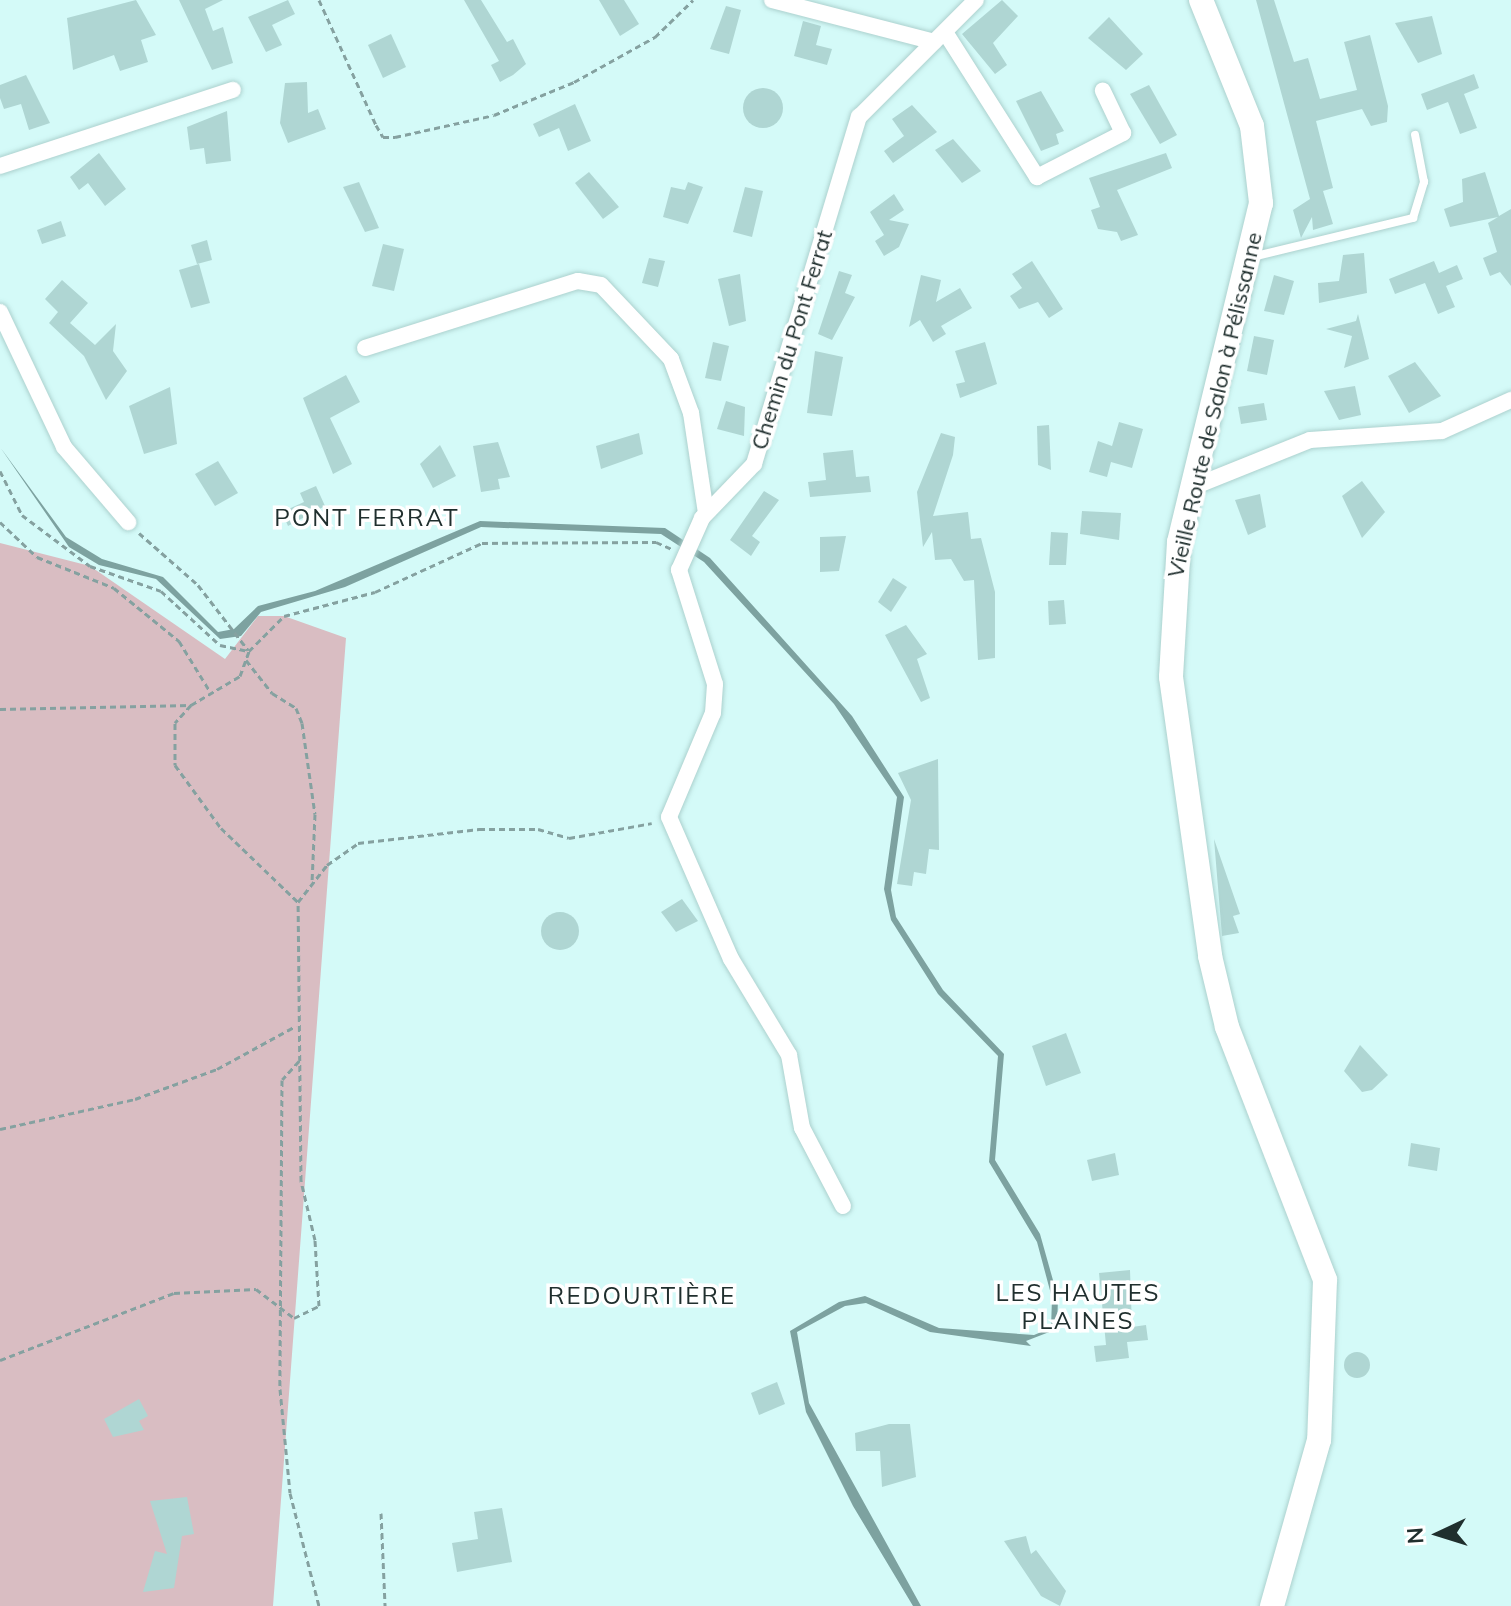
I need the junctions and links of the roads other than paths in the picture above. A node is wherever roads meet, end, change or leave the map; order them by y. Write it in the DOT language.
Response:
graph roads {
  1 [pos="772,0"];
  2 [pos="976,0"];
  3 [pos="1201,0"];
  4 [pos="939,37"];
  5 [pos="233,90"];
  6 [pos="1103,91"];
  7 [pos="1415,135"];
  8 [pos="0,166"];
  9 [pos="1248,258"];
  10 [pos="0,312"];
  11 [pos="365,348"];
  12 [pos="1511,400"];
  13 [pos="1193,487"];
  14 [pos="706,513"];
  15 [pos="128,522"];
  16 [pos="843,1206"];
  17 [pos="1272,1606"];
  1 -- 4 [label="street"];
  2 -- 4 [label="street, Chemin du Pont Ferrat"];
  3 -- 9 [label="street, Vieille Route de Salon à Pélissanne"];
  4 -- 6 [label="street"];
  4 -- 14 [label="street, Chemin du Pont Ferrat"];
  5 -- 8 [label="street"];
  7 -- 9 [label="lane"];
  9 -- 13 [label="street, Vieille Route de Salon à Pélissanne"];
  10 -- 15 [label="street"];
  11 -- 14 [label="street"];
  12 -- 13 [label="street"];
  13 -- 17 [label="street, Vieille Route de Salon à Pélissanne"];
  14 -- 16 [label="street, Chemin du Pont Ferrat"];
}
